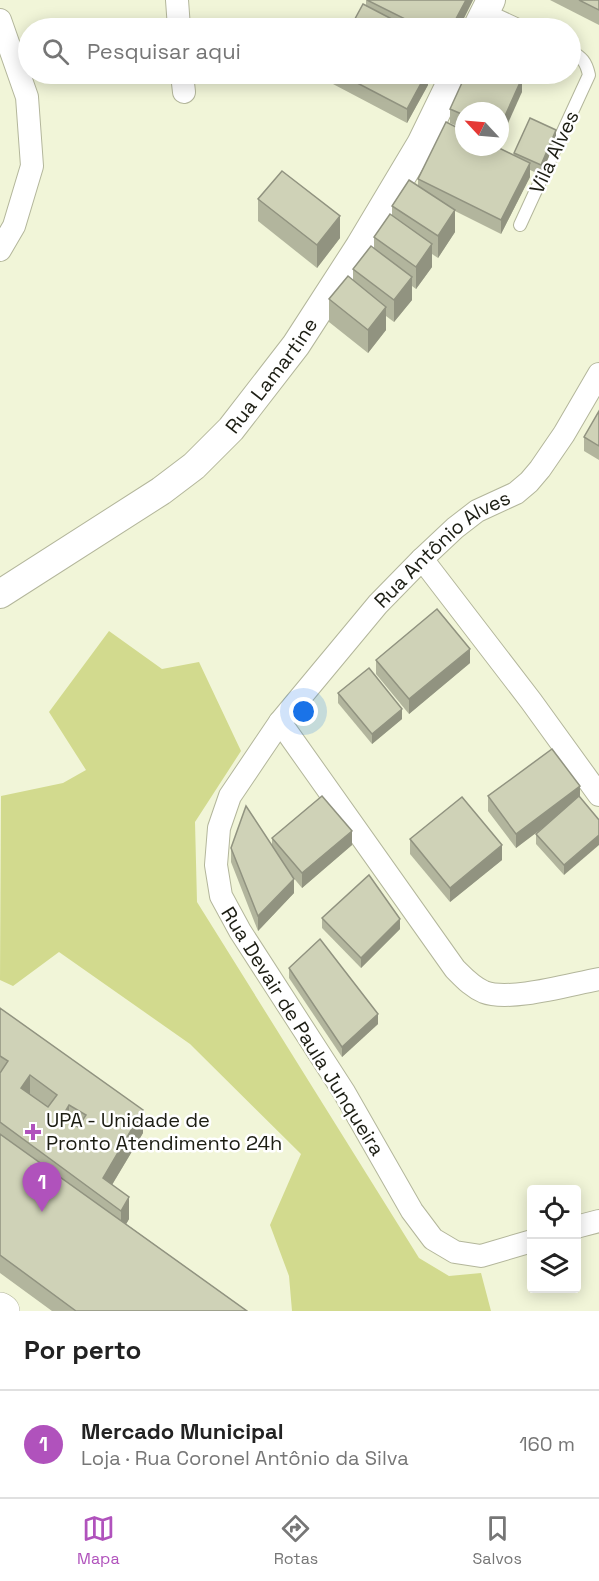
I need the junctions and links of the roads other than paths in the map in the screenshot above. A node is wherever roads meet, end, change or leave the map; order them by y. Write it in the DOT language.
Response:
graph roads {
  1 [pos="177,0"];
  2 [pos="178,18"];
  3 [pos="0,20"];
  4 [pos="581,58"];
  5 [pos="18,71"];
  6 [pos="22,84"];
  7 [pos="450,84"];
  8 [pos="520,225"];
  9 [pos="0,250"];
  10 [pos="599,374"];
  11 [pos="422,559"];
  12 [pos="0,594"];
  13 [pos="280,722"];
  14 [pos="599,795"];
  15 [pos="599,979"];
  16 [pos="599,1221"];
  17 [pos="581,1226"];
  18 [pos="527,1242"];
  1 -- 2 [label="street"];
  3 -- 5 [label="street"];
  4 -- 8 [label="lane, Vila Alves"];
  6 -- 9 [label="street"];
  7 -- 12 [label="street, Rua Lamartine"];
  10 -- 11 [label="street, Rua Antônio Alves"];
  11 -- 13 [label="street, Rua Antônio Alves"];
  11 -- 14 [label="street"];
  13 -- 15 [label="street"];
  13 -- 18 [label="street, Rua Devair de Paula Junqueira"];
  16 -- 17 [label="street"];
}
